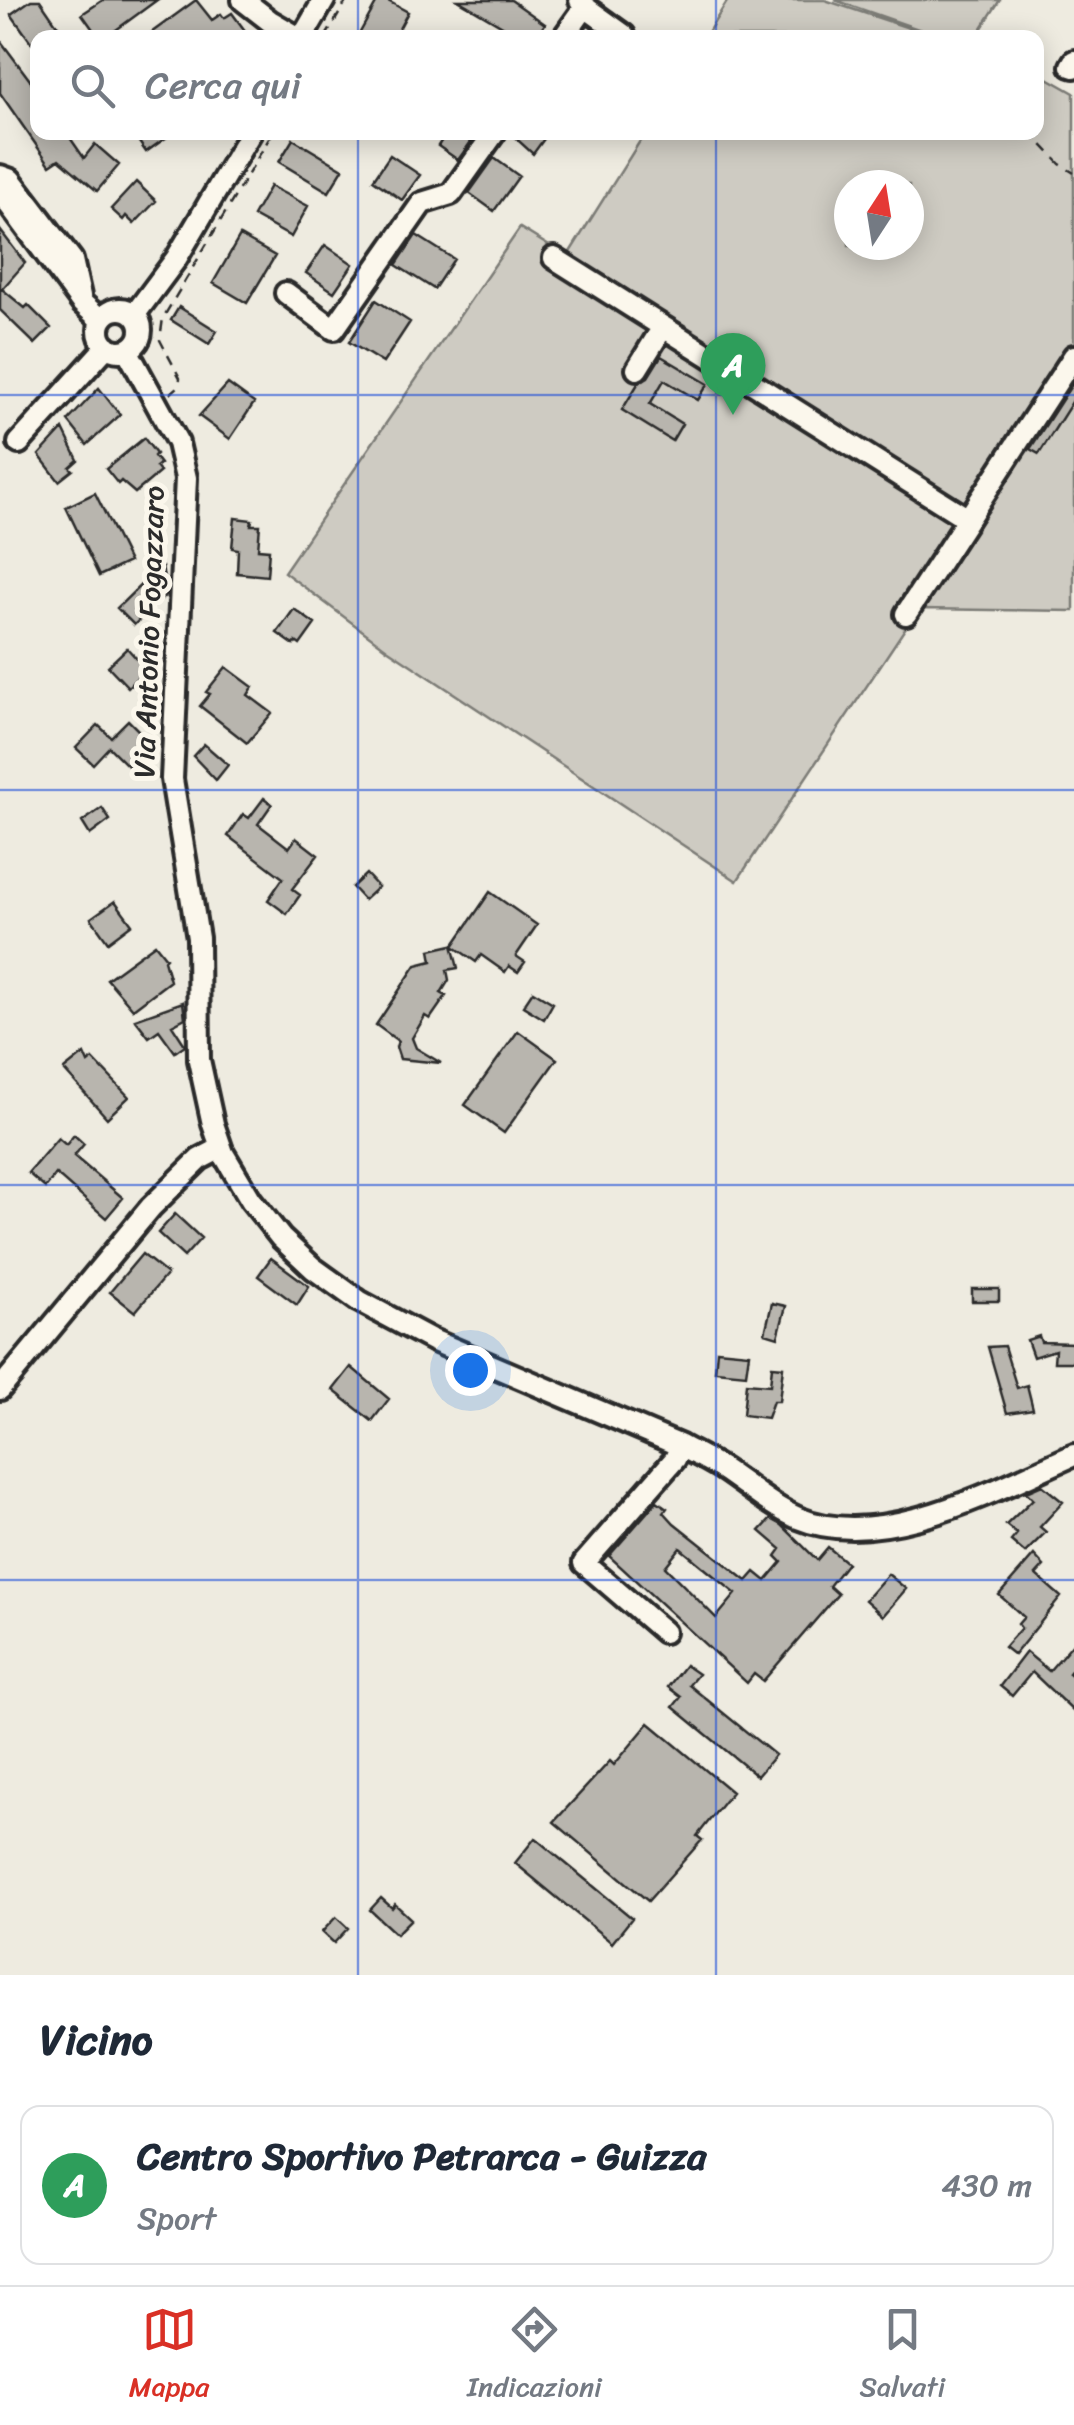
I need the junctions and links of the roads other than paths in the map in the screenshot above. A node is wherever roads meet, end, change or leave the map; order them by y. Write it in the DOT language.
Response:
graph roads {
  1 [pos="244,0"];
  2 [pos="324,0"];
  3 [pos="582,4"];
  4 [pos="286,30"];
  5 [pos="306,30"];
  6 [pos="567,30"];
  7 [pos="617,30"];
  8 [pos="246,140"];
  9 [pos="489,140"];
  10 [pos="0,176"];
  11 [pos="0,192"];
  12 [pos="554,258"];
  13 [pos="286,293"];
  14 [pos="82,303"];
  15 [pos="136,314"];
  16 [pos="101,320"];
  17 [pos="663,327"];
  18 [pos="117,348"];
  19 [pos="1074,356"];
  20 [pos="637,369"];
  21 [pos="19,444"];
  22 [pos="968,519"];
  23 [pos="906,614"];
  24 [pos="221,1148"];
  25 [pos="0,1390"];
  26 [pos="680,1446"];
  27 [pos="1074,1455"];
  28 [pos="664,1632"];
  1 -- 4 [label="street"];
  2 -- 5 [label="street"];
  3 -- 6 [label="street"];
  3 -- 7 [label="street"];
  8 -- 15 [label="street"];
  9 -- 13 [label="street"];
  10 -- 14 [label="street"];
  11 -- 14 [label="street"];
  12 -- 17 [label="street"];
  14 -- 16 [label="street"];
  15 -- 16 [label="street"];
  15 -- 18 [label="street"];
  16 -- 18 [label="street"];
  17 -- 20 [label="street"];
  17 -- 22 [label="street"];
  18 -- 21 [label="street"];
  18 -- 24 [label="street, Via Antonio Fogazzaro"];
  19 -- 22 [label="street"];
  22 -- 23 [label="street"];
  24 -- 25 [label="street"];
  24 -- 26 [label="street, Via Antonio Fogazzaro"];
  26 -- 27 [label="street, Via Antonio Fogazzaro"];
  26 -- 28 [label="street"];
}
